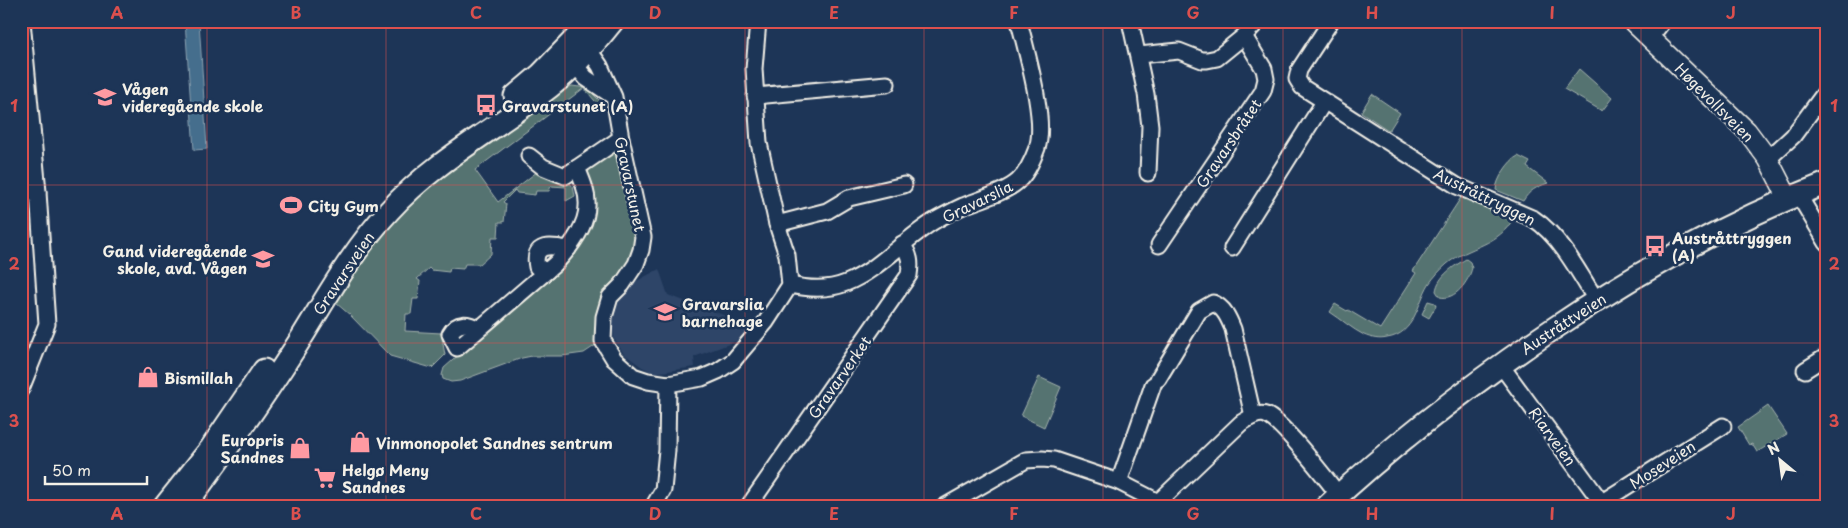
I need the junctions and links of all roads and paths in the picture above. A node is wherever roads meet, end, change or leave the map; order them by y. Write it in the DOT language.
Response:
graph roads {
  1 [pos="22,21"];
  2 [pos="592,21"];
  3 [pos="613,21"];
  4 [pos="758,21"];
  5 [pos="1019,21"];
  6 [pos="1130,21"];
  7 [pos="1258,21"];
  8 [pos="1331,21"];
  9 [pos="1632,21"];
  10 [pos="1663,21"];
  11 [pos="1244,36"];
  12 [pos="1650,38"];
  13 [pos="578,54"];
  14 [pos="1139,55"];
  15 [pos="887,84"];
  16 [pos="1827,90"];
  17 [pos="755,96"];
  18 [pos="614,97"];
  19 [pos="1324,102"];
  20 [pos="621,138"];
  21 [pos="529,156"];
  22 [pos="1768,160"];
  23 [pos="577,168"];
  24 [pos="1148,173"];
  25 [pos="1827,183"];
  26 [pos="904,185"];
  27 [pos="38,192"];
  28 [pos="21,193"];
  29 [pos="1793,196"];
  30 [pos="777,224"];
  31 [pos="1827,243"];
  32 [pos="902,244"];
  33 [pos="1159,245"];
  34 [pos="1232,248"];
  35 [pos="568,249"];
  36 [pos="547,271"];
  37 [pos="790,285"];
  38 [pos="1596,300"];
  39 [pos="458,348"];
  40 [pos="1827,356"];
  41 [pos="1500,364"];
  42 [pos="1805,370"];
  43 [pos="668,384"];
  44 [pos="21,389"];
  45 [pos="1253,416"];
  46 [pos="1723,426"];
  47 [pos="1119,482"];
  48 [pos="1333,501"];
  49 [pos="1156,504"];
  50 [pos="1604,505"];
  51 [pos="164,507"];
  52 [pos="184,507"];
  53 [pos="653,507"];
  54 [pos="748,507"];
  55 [pos="944,507"];
  1 -- 27 [label="street"];
  2 -- 13 [label="main road, Gravarsveien"];
  3 -- 13 [label="main road, Gravarsveien"];
  4 -- 17 [label="street"];
  5 -- 32 [label="street, Gravarslia"];
  6 -- 14 [label="street"];
  7 -- 11 [label="street"];
  8 -- 19 [label="street, Austråttryggen"];
  9 -- 12 [label="street, Høgevollsveien"];
  10 -- 12 [label="street"];
  11 -- 14 [label="street"];
  11 -- 33 [label="street, Gravarsbråtet"];
  12 -- 22 [label="street, Høgevollsveien"];
  13 -- 18 [label="street, Gravarstunet"];
  13 -- 18 [label="street"];
  13 -- 51 [label="main road, Gravarsveien"];
  13 -- 52 [label="main road, Gravarsveien"];
  14 -- 24 [label="street"];
  15 -- 17 [label="street"];
  16 -- 22 [label="street"];
  17 -- 30 [label="street"];
  18 -- 20 [label="street, Gravarstunet"];
  19 -- 34 [label="street"];
  19 -- 38 [label="street, Austråttryggen"];
  20 -- 23 [label="street"];
  20 -- 43 [label="street, Gravarstunet"];
  21 -- 23 [label="street"];
  22 -- 29 [label="street, Høgevollsveien"];
  23 -- 35 [label="street"];
  25 -- 29 [label="main road, Austråttveien"];
  26 -- 30 [label="street"];
  27 -- 28 [label="street"];
  27 -- 44 [label="street"];
  29 -- 31 [label="street"];
  29 -- 38 [label="main road, Austråttveien"];
  30 -- 37 [label="street"];
  32 -- 37 [label="street, Gravarslia"];
  32 -- 54 [label="street, Gravarverket"];
  35 -- 36 [label="street"];
  35 -- 36 [label="street"];
  36 -- 39 [label="street"];
  37 -- 43 [label="street, Gravarstunet"];
  38 -- 41 [label="main road, Austråttveien"];
  40 -- 42 [label="street"];
  41 -- 48 [label="main road, Austråttveien"];
  41 -- 50 [label="street, Riarveien"];
  43 -- 53 [label="street"];
  45 -- 47 [label="street"];
  45 -- 48 [label="street"];
  45 -- 49 [label="street"];
  46 -- 50 [label="street, Moseveien"];
  47 -- 49 [label="street"];
  47 -- 55 [label="street"];
}
